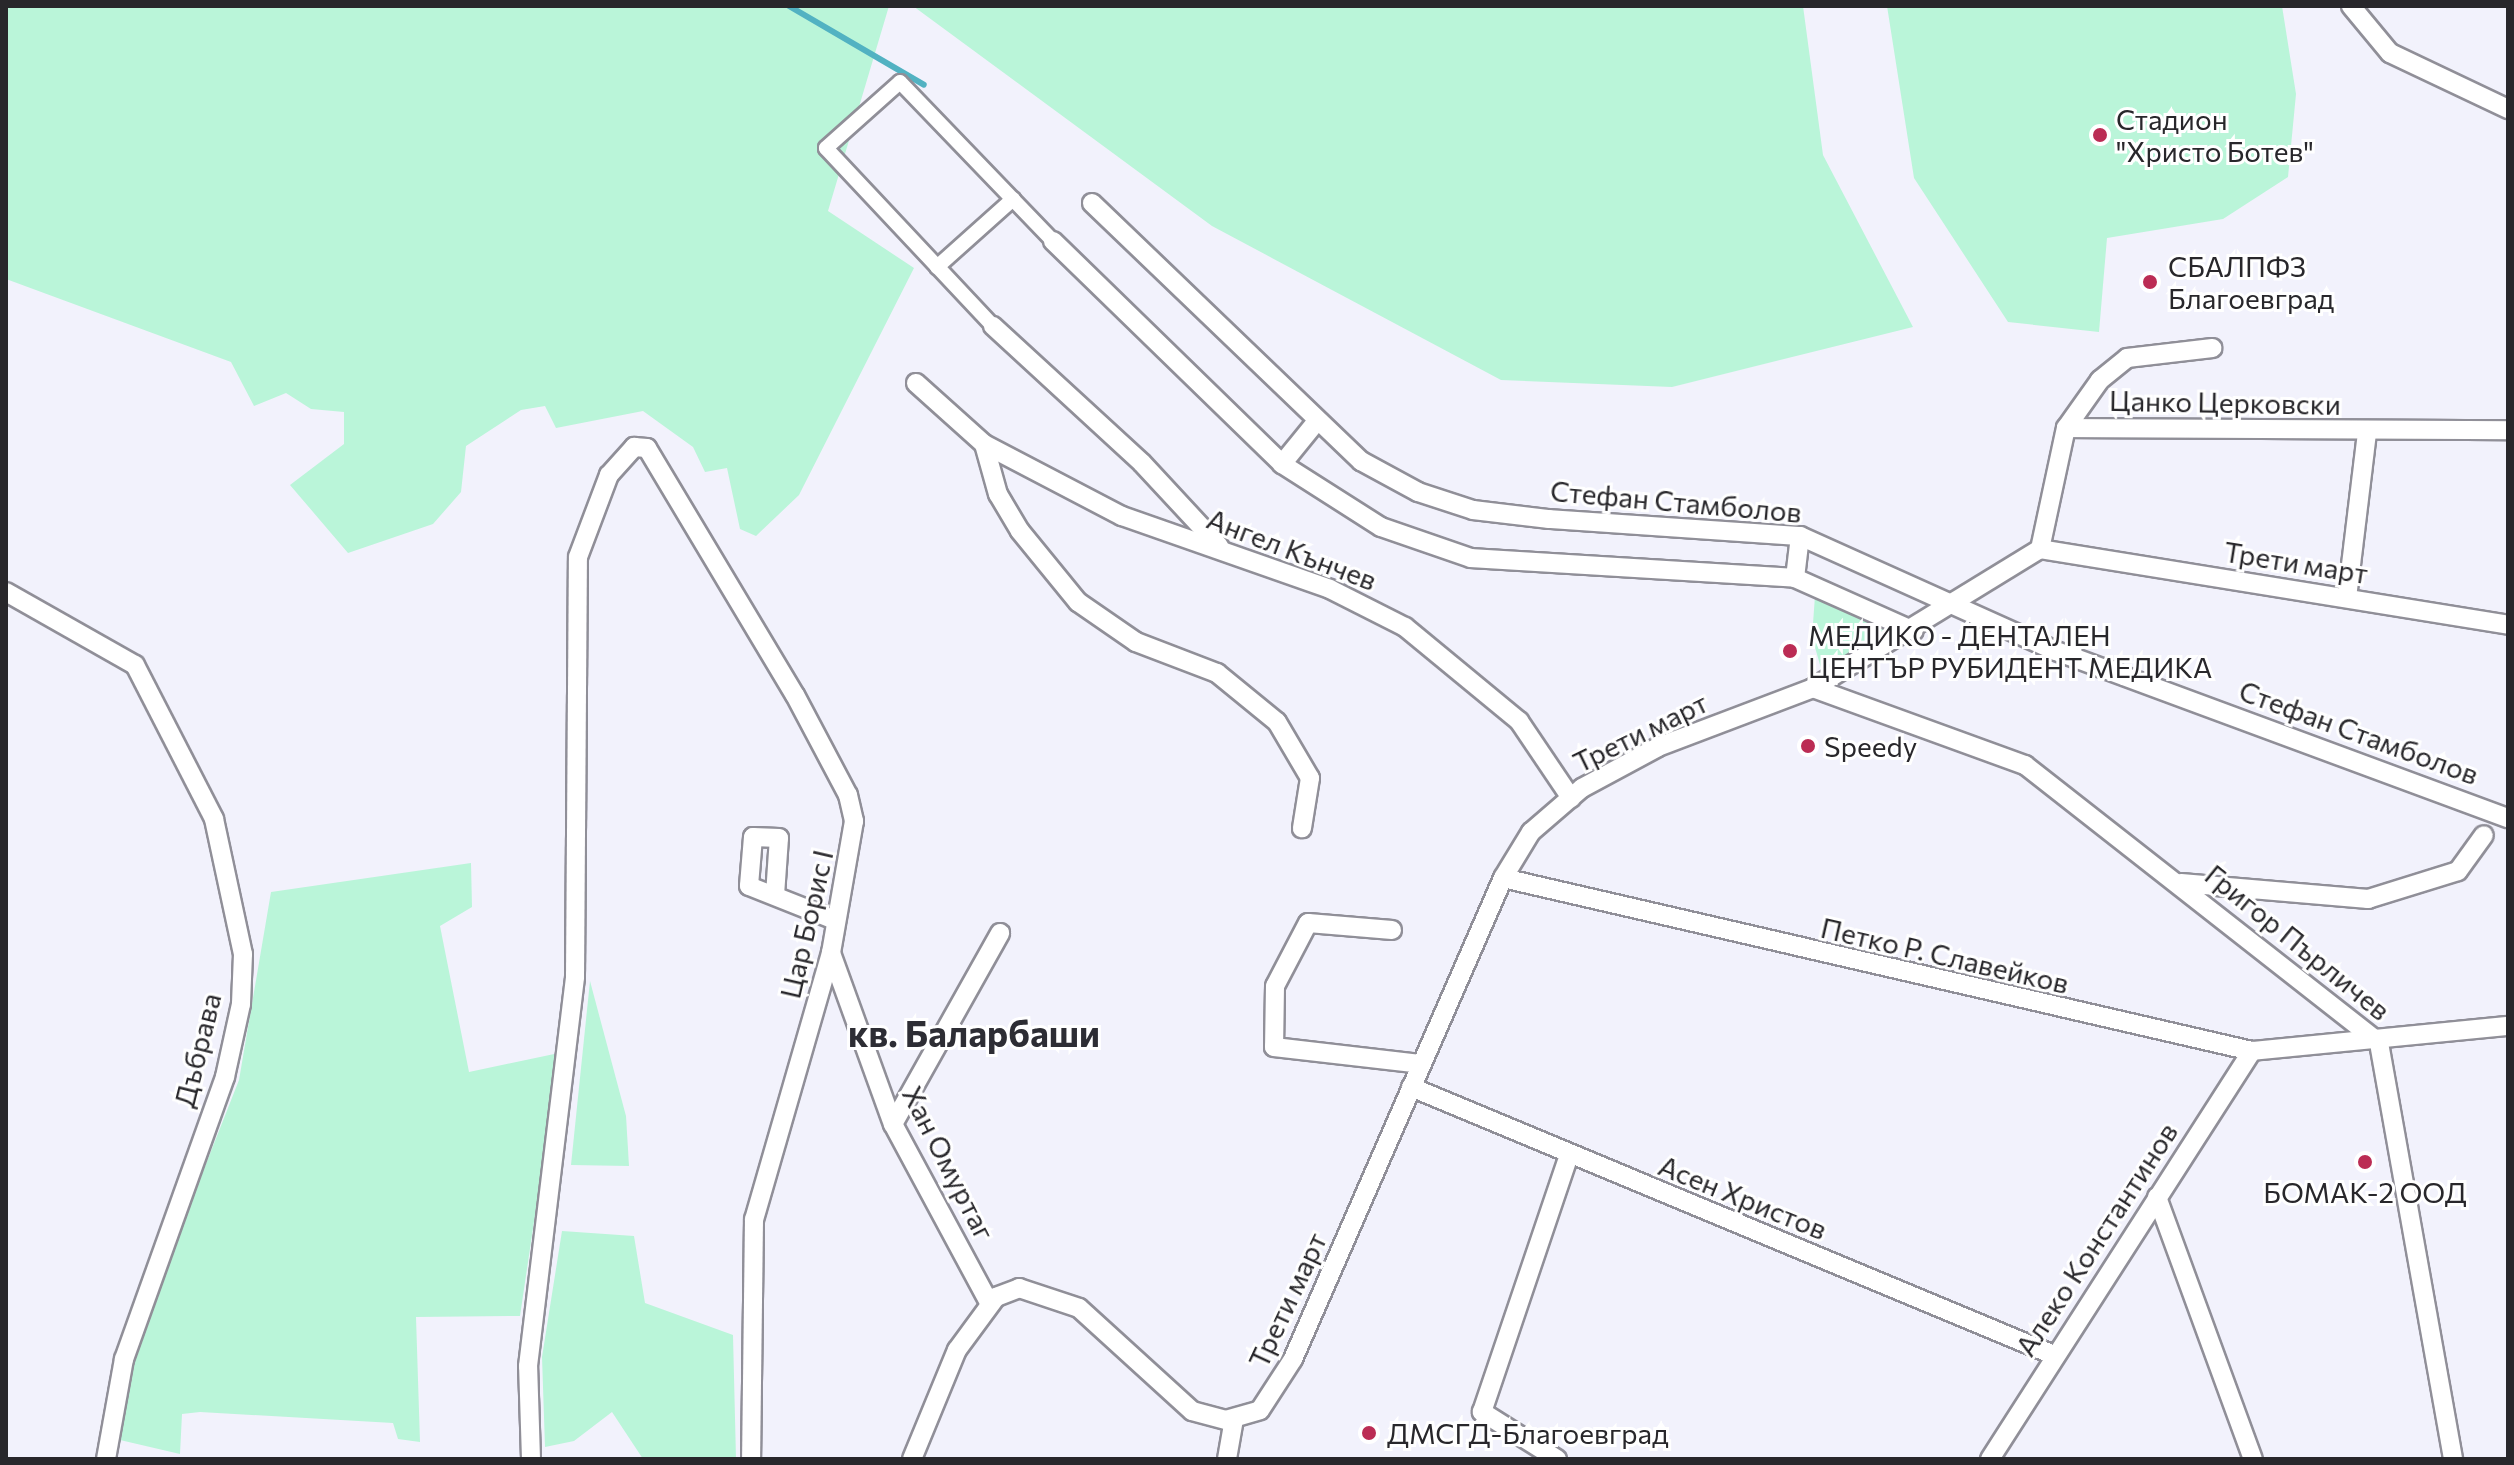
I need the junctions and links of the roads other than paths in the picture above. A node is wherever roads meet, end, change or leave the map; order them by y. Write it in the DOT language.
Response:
graph roads {
  1 [pos="2351,6"];
  2 [pos="2508,109"];
  3 [pos="1013,199"];
  4 [pos="1092,203"];
  5 [pos="1053,241"];
  6 [pos="937,267"];
  7 [pos="993,326"];
  8 [pos="2212,348"];
  9 [pos="916,383"];
  10 [pos="1317,421"];
  11 [pos="2066,428"];
  12 [pos="2508,430"];
  13 [pos="2367,432"];
  14 [pos="984,444"];
  15 [pos="1282,464"];
  16 [pos="1800,536"];
  17 [pos="1220,548"];
  18 [pos="2040,549"];
  19 [pos="1795,578"];
  20 [pos="6,592"];
  21 [pos="2347,598"];
  22 [pos="1953,606"];
  23 [pos="2508,625"];
  24 [pos="1914,631"];
  25 [pos="1813,688"];
  26 [pos="1571,798"];
  27 [pos="2508,818"];
  28 [pos="1302,828"];
  29 [pos="2484,835"];
  30 [pos="1503,878"];
  31 [pos="2181,883"];
  32 [pos="775,895"];
  33 [pos="835,920"];
  34 [pos="1392,930"];
  35 [pos="1000,933"];
  36 [pos="831,953"];
  37 [pos="2508,1026"];
  38 [pos="2379,1043"];
  39 [pos="2252,1051"];
  40 [pos="1420,1064"];
  41 [pos="1411,1087"];
  42 [pos="893,1124"];
  43 [pos="1569,1155"];
  44 [pos="2157,1197"];
  45 [pos="990,1304"];
  46 [pos="2054,1355"];
  47 [pos="1234,1419"];
  48 [pos="106,1459"];
  49 [pos="531,1459"];
  50 [pos="751,1459"];
  51 [pos="912,1459"];
  52 [pos="1227,1459"];
  53 [pos="1557,1459"];
  54 [pos="1990,1459"];
  55 [pos="2253,1459"];
  56 [pos="2453,1459"];
  1 -- 2 [label="street"];
  3 -- 5 [label="street"];
  3 -- 6 [label="street"];
  3 -- 6 [label="street"];
  4 -- 10 [label="street, Стефан Стамболов"];
  5 -- 15 [label="street"];
  6 -- 7 [label="street"];
  7 -- 17 [label="street"];
  8 -- 11 [label="street"];
  9 -- 14 [label="street, Ангел Кънчев"];
  10 -- 15 [label="street"];
  10 -- 16 [label="street, Стефан Стамболов"];
  11 -- 13 [label="street, Цанко Церковски"];
  11 -- 18 [label="street"];
  12 -- 13 [label="street, Цанко Церковски"];
  13 -- 21 [label="street"];
  14 -- 17 [label="street, Ангел Кънчев"];
  14 -- 28 [label="street"];
  15 -- 19 [label="street"];
  16 -- 19 [label="street"];
  16 -- 22 [label="street, Стефан Стамболов"];
  17 -- 26 [label="street, Ангел Кънчев"];
  18 -- 21 [label="street, Трети март"];
  18 -- 22 [label="street, Трети март"];
  19 -- 24 [label="street"];
  20 -- 48 [label="street, Дъбрава"];
  21 -- 23 [label="street, Трети март"];
  22 -- 24 [label="street, Трети март"];
  22 -- 27 [label="street, Стефан Стамболов"];
  24 -- 25 [label="street, Трети март"];
  25 -- 26 [label="street, Трети март"];
  25 -- 31 [label="street, Григор Пърличев"];
  26 -- 30 [label="street, Трети март"];
  29 -- 31 [label="street"];
  30 -- 39 [label="street, Петко Р. Славейков"];
  30 -- 40 [label="street, Трети март"];
  31 -- 38 [label="street, Григор Пърличев"];
  32 -- 33 [label="street"];
  33 -- 36 [label="street, Цар Борис I"];
  33 -- 49 [label="street, Цар Борис I"];
  34 -- 40 [label="street"];
  35 -- 42 [label="street"];
  36 -- 42 [label="street, Хан Омуртаг"];
  36 -- 50 [label="street, Цар Борис I"];
  37 -- 38 [label="street, Петко Р. Славейков"];
  38 -- 39 [label="street, Петко Р. Славейков"];
  38 -- 56 [label="street, Григор Пърличев"];
  39 -- 44 [label="street, Алеко Константинов"];
  40 -- 41 [label="street, Трети март"];
  41 -- 43 [label="street, Асен Христов"];
  41 -- 47 [label="street, Трети март"];
  42 -- 45 [label="street, Хан Омуртаг"];
  43 -- 46 [label="street, Асен Христов"];
  43 -- 53 [label="street"];
  44 -- 46 [label="street, Алеко Константинов"];
  44 -- 55 [label="street"];
  45 -- 47 [label="street"];
  45 -- 51 [label="street"];
  46 -- 54 [label="street, Алеко Константинов"];
  47 -- 52 [label="street"];
}
